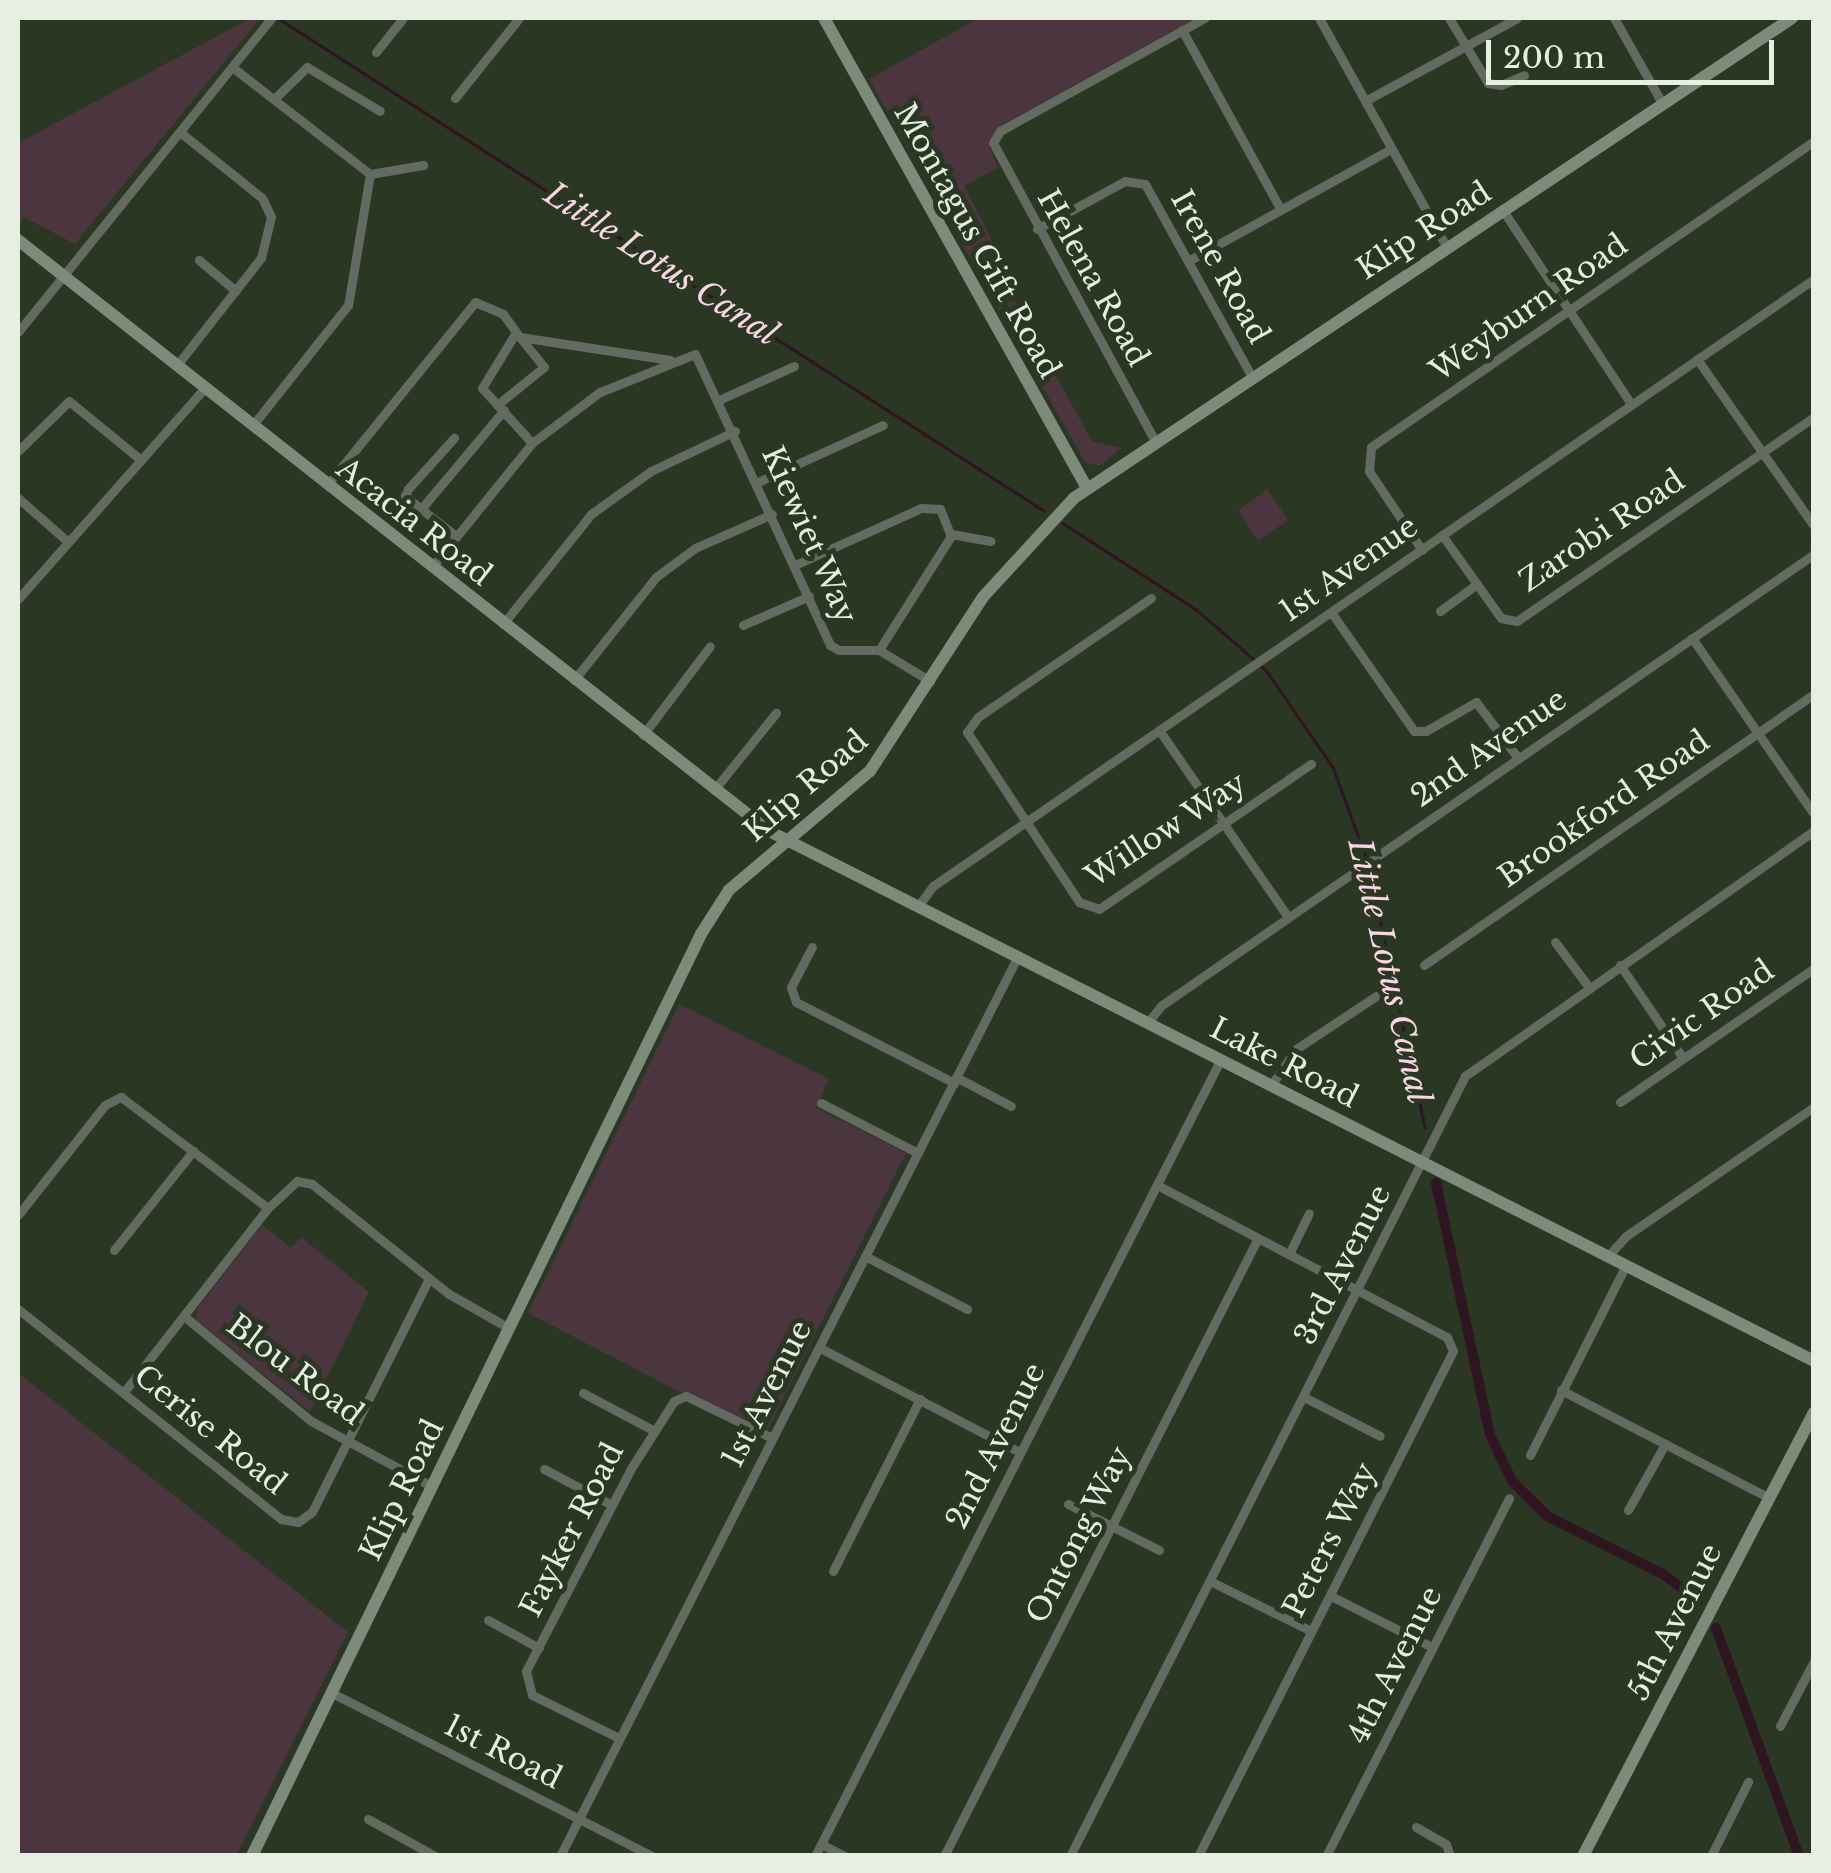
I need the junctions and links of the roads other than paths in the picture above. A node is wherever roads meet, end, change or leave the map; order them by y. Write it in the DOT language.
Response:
graph roads {
  1 [pos="403,18"];
  2 [pos="519,18"];
  3 [pos="824,18"];
  4 [pos="1205,18"];
  5 [pos="1319,18"];
  6 [pos="1449,18"];
  7 [pos="1518,18"];
  8 [pos="1615,18"];
  9 [pos="1792,18"];
  10 [pos="269,20"];
  11 [pos="1182,30"];
  12 [pos="1465,46"];
  13 [pos="376,52"];
  14 [pos="232,66"];
  15 [pos="1524,75"];
  16 [pos="455,98"];
  17 [pos="274,99"];
  18 [pos="1365,101"];
  19 [pos="1662,103"];
  20 [pos="380,111"];
  21 [pos="180,132"];
  22 [pos="1814,141"];
  23 [pos="1391,149"];
  24 [pos="424,165"];
  25 [pos="370,174"];
  26 [pos="1280,208"];
  27 [pos="1502,209"];
  28 [pos="1037,229"];
  29 [pos="18,240"];
  30 [pos="1446,246"];
  31 [pos="199,260"];
  32 [pos="1188,261"];
  33 [pos="66,278"];
  34 [pos="1814,279"];
  35 [pos="236,291"];
  36 [pos="1569,310"];
  37 [pos="18,332"];
  38 [pos="517,336"];
  39 [pos="1697,359"];
  40 [pos="674,360"];
  41 [pos="177,365"];
  42 [pos="794,366"];
  43 [pos="1251,375"];
  44 [pos="205,388"];
  45 [pos="721,399"];
  46 [pos="1632,404"];
  47 [pos="500,408"];
  48 [pos="1814,417"];
  49 [pos="883,424"];
  50 [pos="252,426"];
  51 [pos="735,430"];
  52 [pos="454,438"];
  53 [pos="1154,441"];
  54 [pos="532,443"];
  55 [pos="18,451"];
  56 [pos="1762,452"];
  57 [pos="141,460"];
  58 [pos="758,482"];
  59 [pos="328,485"];
  60 [pos="1087,488"];
  61 [pos="18,498"];
  62 [pos="421,509"];
  63 [pos="772,514"];
  64 [pos="1814,526"];
  65 [pos="951,534"];
  66 [pos="1442,535"];
  67 [pos="456,536"];
  68 [pos="990,541"];
  69 [pos="68,542"];
  70 [pos="1422,550"];
  71 [pos="1814,554"];
  72 [pos="795,565"];
  73 [pos="432,567"];
  74 [pos="1477,584"];
  75 [pos="809,596"];
  76 [pos="1151,598"];
  77 [pos="18,599"];
  78 [pos="1440,611"];
  79 [pos="1331,612"];
  80 [pos="502,624"];
  81 [pos="743,625"];
  82 [pos="1692,638"];
  83 [pos="710,646"];
  84 [pos="879,650"];
  85 [pos="574,680"];
  86 [pos="930,682"];
  87 [pos="1814,694"];
  88 [pos="776,713"];
  89 [pos="1159,730"];
  90 [pos="1756,733"];
  91 [pos="643,735"];
  92 [pos="1518,758"];
  93 [pos="1311,764"];
  94 [pos="714,790"];
  95 [pos="1814,814"];
  96 [pos="1025,823"];
  97 [pos="1223,824"];
  98 [pos="1814,832"];
  99 [pos="784,839"];
  100 [pos="919,905"];
  101 [pos="1288,918"];
  102 [pos="1555,942"];
  103 [pos="812,947"];
  104 [pos="1018,956"];
  105 [pos="1424,965"];
  106 [pos="1620,965"];
  107 [pos="1814,968"];
  108 [pos="1588,986"];
  109 [pos="1376,996"];
  110 [pos="1148,1022"];
  111 [pos="1683,1058"];
  112 [pos="1220,1059"];
  113 [pos="955,1080"];
  114 [pos="1272,1084"];
  115 [pos="1620,1102"];
  116 [pos="821,1103"];
  117 [pos="1012,1106"];
  118 [pos="1814,1107"];
  119 [pos="193,1151"];
  120 [pos="918,1153"];
  121 [pos="1423,1162"];
  122 [pos="1156,1185"];
  123 [pos="268,1208"];
  124 [pos="1309,1213"];
  125 [pos="18,1216"];
  126 [pos="1258,1238"];
  127 [pos="114,1250"];
  128 [pos="1290,1252"];
  129 [pos="866,1256"];
  130 [pos="1608,1256"];
  131 [pos="1626,1265"];
  132 [pos="428,1280"];
  133 [pos="1358,1292"];
  134 [pos="967,1308"];
  135 [pos="18,1309"];
  136 [pos="185,1317"];
  137 [pos="509,1328"];
  138 [pos="820,1348"];
  139 [pos="1814,1361"];
  140 [pos="1561,1390"];
  141 [pos="124,1392"];
  142 [pos="582,1394"];
  143 [pos="1304,1397"];
  144 [pos="920,1399"];
  145 [pos="1814,1412"];
  146 [pos="653,1430"];
  147 [pos="1380,1436"];
  148 [pos="772,1438"];
  149 [pos="346,1442"];
  150 [pos="1665,1444"];
  151 [pos="1020,1452"];
  152 [pos="1530,1455"];
  153 [pos="544,1469"];
  154 [pos="431,1486"];
  155 [pos="1768,1496"];
  156 [pos="1509,1498"];
  157 [pos="1068,1504"];
  158 [pos="612,1505"];
  159 [pos="1628,1510"];
  160 [pos="1112,1526"];
  161 [pos="1159,1550"];
  162 [pos="833,1571"];
  163 [pos="1210,1581"];
  164 [pos="1331,1596"];
  165 [pos="488,1620"];
  166 [pos="1311,1631"];
  167 [pos="539,1648"];
  168 [pos="1432,1648"];
  169 [pos="1814,1661"];
  170 [pos="332,1693"];
  171 [pos="1780,1726"];
  172 [pos="619,1738"];
  173 [pos="1748,1782"];
  174 [pos="579,1818"];
  175 [pos="368,1819"];
  176 [pos="1416,1826"];
  177 [pos="821,1844"];
  178 [pos="433,1855"];
  179 [pos="252,1856"];
  180 [pos="560,1856"];
  181 [pos="652,1856"];
  182 [pos="815,1856"];
  183 [pos="845,1856"];
  184 [pos="944,1856"];
  185 [pos="1070,1856"];
  186 [pos="1198,1856"];
  187 [pos="1326,1856"];
  188 [pos="1450,1856"];
  189 [pos="1584,1856"];
  190 [pos="1711,1856"];
  1 -- 13 [label="street"];
  2 -- 16 [label="street"];
  3 -- 60 [label="street, Montagus Gift Road"];
  4 -- 11 [label="street"];
  5 -- 18 [label="street"];
  6 -- 12 [label="street"];
  7 -- 12 [label="street"];
  8 -- 19 [label="street"];
  9 -- 19 [label="street, Klip Road"];
  10 -- 14 [label="street"];
  11 -- 26 [label="street"];
  11 -- 28 [label="street, Helena Road"];
  12 -- 15 [label="street"];
  12 -- 18 [label="street"];
  14 -- 17 [label="street"];
  14 -- 21 [label="street"];
  17 -- 20 [label="street"];
  17 -- 25 [label="street"];
  18 -- 23 [label="street"];
  19 -- 27 [label="street, Klip Road"];
  21 -- 33 [label="street"];
  21 -- 35 [label="street"];
  22 -- 36 [label="street, Weyburn Road"];
  23 -- 26 [label="street"];
  23 -- 30 [label="street"];
  24 -- 25 [label="street"];
  25 -- 50 [label="street"];
  26 -- 32 [label="street"];
  27 -- 30 [label="street, Klip Road"];
  27 -- 36 [label="street"];
  28 -- 32 [label="street, Irene Road"];
  28 -- 53 [label="street, Helena Road"];
  29 -- 33 [label="street, Acacia Road"];
  30 -- 43 [label="street, Klip Road"];
  31 -- 35 [label="street"];
  32 -- 43 [label="street, Irene Road"];
  33 -- 37 [label="street"];
  33 -- 41 [label="street, Acacia Road"];
  34 -- 39 [label="street, 1st Avenue"];
  35 -- 41 [label="street"];
  36 -- 46 [label="street"];
  36 -- 70 [label="street, Weyburn Road"];
  38 -- 40 [label="street"];
  38 -- 47 [label="street"];
  38 -- 47 [label="street"];
  38 -- 59 [label="street"];
  39 -- 46 [label="street, 1st Avenue"];
  39 -- 56 [label="street"];
  40 -- 45 [label="street, Kiewiet Way"];
  40 -- 54 [label="street"];
  41 -- 44 [label="street, Acacia Road"];
  42 -- 45 [label="street"];
  43 -- 53 [label="street, Klip Road"];
  44 -- 50 [label="street, Acacia Road"];
  44 -- 57 [label="street"];
  45 -- 51 [label="street, Kiewiet Way"];
  46 -- 66 [label="street, 1st Avenue"];
  47 -- 54 [label="street"];
  47 -- 62 [label="street"];
  48 -- 56 [label="street, Zarobi Road"];
  49 -- 58 [label="street"];
  50 -- 59 [label="street, Acacia Road"];
  51 -- 58 [label="street, Kiewiet Way"];
  51 -- 80 [label="street"];
  52 -- 62 [label="street"];
  53 -- 60 [label="street, Klip Road"];
  54 -- 67 [label="street"];
  55 -- 57 [label="street"];
  56 -- 64 [label="street"];
  56 -- 74 [label="street, Zarobi Road"];
  57 -- 69 [label="street"];
  58 -- 63 [label="street, Kiewiet Way"];
  59 -- 73 [label="street, Acacia Road"];
  60 -- 86 [label="street, Klip Road"];
  61 -- 69 [label="street"];
  62 -- 67 [label="street"];
  63 -- 72 [label="street, Kiewiet Way"];
  63 -- 85 [label="street"];
  65 -- 68 [label="street"];
  65 -- 72 [label="street"];
  65 -- 84 [label="street"];
  66 -- 70 [label="street, 1st Avenue"];
  66 -- 74 [label="street, Zarobi Road"];
  67 -- 73 [label="street"];
  69 -- 77 [label="street"];
  70 -- 79 [label="street, 1st Avenue"];
  71 -- 82 [label="street, 2nd Avenue"];
  72 -- 75 [label="street, Kiewiet Way"];
  73 -- 80 [label="street, Acacia Road"];
  74 -- 78 [label="street"];
  75 -- 81 [label="street"];
  75 -- 84 [label="street, Kiewiet Way"];
  76 -- 96 [label="street"];
  79 -- 89 [label="street, 1st Avenue"];
  79 -- 92 [label="street"];
  80 -- 85 [label="street, Acacia Road"];
  82 -- 90 [label="street"];
  82 -- 92 [label="street, 2nd Avenue"];
  83 -- 91 [label="street"];
  84 -- 86 [label="street, Kiewiet Way"];
  85 -- 91 [label="street, Acacia Road"];
  86 -- 99 [label="street, Klip Road"];
  87 -- 90 [label="street, Brookford Road"];
  88 -- 94 [label="street"];
  89 -- 96 [label="street, 1st Avenue"];
  89 -- 97 [label="street"];
  90 -- 95 [label="street"];
  90 -- 105 [label="street, Brookford Road"];
  91 -- 94 [label="street, Acacia Road"];
  92 -- 101 [label="street, 2nd Avenue"];
  93 -- 97 [label="street, Willow Way"];
  94 -- 99 [label="street, Acacia Road"];
  96 -- 97 [label="street, Willow Way"];
  96 -- 100 [label="street, 1st Avenue"];
  97 -- 101 [label="street"];
  98 -- 106 [label="street, 3rd Avenue"];
  99 -- 100 [label="street, Lake Road"];
  99 -- 137 [label="street, Klip Road"];
  100 -- 104 [label="street, Lake Road"];
  101 -- 110 [label="street, 2nd Avenue"];
  102 -- 108 [label="street"];
  103 -- 113 [label="street"];
  104 -- 110 [label="street, Lake Road"];
  104 -- 113 [label="street, 1st Avenue"];
  106 -- 108 [label="street, 3rd Avenue"];
  106 -- 111 [label="street"];
  107 -- 111 [label="street, Civic Road"];
  108 -- 121 [label="street, 3rd Avenue"];
  109 -- 114 [label="street"];
  110 -- 112 [label="street, Lake Road"];
  111 -- 115 [label="street, Civic Road"];
  112 -- 114 [label="street, Lake Road"];
  112 -- 122 [label="street, 2nd Avenue"];
  113 -- 117 [label="street"];
  113 -- 120 [label="street, 1st Avenue"];
  114 -- 121 [label="street, Lake Road"];
  116 -- 120 [label="street"];
  118 -- 130 [label="street"];
  119 -- 123 [label="street"];
  119 -- 125 [label="street"];
  119 -- 127 [label="street"];
  120 -- 129 [label="street, 1st Avenue"];
  121 -- 130 [label="street, Lake Road"];
  121 -- 133 [label="street, 3rd Avenue"];
  122 -- 126 [label="street"];
  122 -- 151 [label="street, 2nd Avenue"];
  123 -- 132 [label="street"];
  123 -- 136 [label="street"];
  124 -- 128 [label="street"];
  126 -- 128 [label="street"];
  126 -- 160 [label="street, Ontong Way"];
  128 -- 133 [label="street"];
  129 -- 134 [label="street"];
  129 -- 138 [label="street, 1st Avenue"];
  130 -- 131 [label="street, Lake Road"];
  131 -- 139 [label="street, Lake Road"];
  131 -- 140 [label="street"];
  132 -- 137 [label="street"];
  132 -- 149 [label="street, Cerise Road"];
  133 -- 143 [label="street, 3rd Avenue"];
  133 -- 164 [label="street, Peters Way"];
  135 -- 141 [label="street, Cerise Road"];
  136 -- 141 [label="street"];
  136 -- 149 [label="street, Blou Road"];
  137 -- 154 [label="street, Klip Road"];
  138 -- 144 [label="street"];
  138 -- 148 [label="street, 1st Avenue"];
  140 -- 150 [label="street"];
  140 -- 152 [label="street"];
  141 -- 149 [label="street, Cerise Road"];
  142 -- 146 [label="street"];
  143 -- 147 [label="street"];
  143 -- 163 [label="street, 3rd Avenue"];
  144 -- 151 [label="street"];
  144 -- 162 [label="street"];
  145 -- 155 [label="street, 5th Avenue"];
  146 -- 148 [label="street, Fayker Road"];
  146 -- 158 [label="street, Fayker Road"];
  148 -- 172 [label="street, 1st Avenue"];
  149 -- 154 [label="street, Blou Road"];
  150 -- 155 [label="street"];
  150 -- 159 [label="street"];
  151 -- 177 [label="street, 2nd Avenue"];
  153 -- 158 [label="street"];
  154 -- 170 [label="street, Klip Road"];
  155 -- 189 [label="street, 5th Avenue"];
  156 -- 168 [label="street, 4th Avenue"];
  157 -- 160 [label="street"];
  158 -- 167 [label="street, Fayker Road"];
  160 -- 161 [label="street"];
  160 -- 184 [label="street, Ontong Way"];
  163 -- 166 [label="street"];
  163 -- 185 [label="street, 3rd Avenue"];
  164 -- 166 [label="street, Peters Way"];
  164 -- 168 [label="street"];
  165 -- 167 [label="street"];
  166 -- 186 [label="street, Peters Way"];
  167 -- 172 [label="street, Fayker Road"];
  168 -- 187 [label="street, 4th Avenue"];
  169 -- 171 [label="street"];
  170 -- 174 [label="street, 1st Road"];
  170 -- 179 [label="street, Klip Road"];
  172 -- 174 [label="street, 1st Avenue"];
  173 -- 190 [label="street"];
  174 -- 180 [label="street, 1st Avenue"];
  174 -- 181 [label="street, 1st Road"];
  175 -- 178 [label="street"];
  176 -- 188 [label="street"];
  177 -- 182 [label="street, 2nd Avenue"];
  177 -- 183 [label="street"];
}
